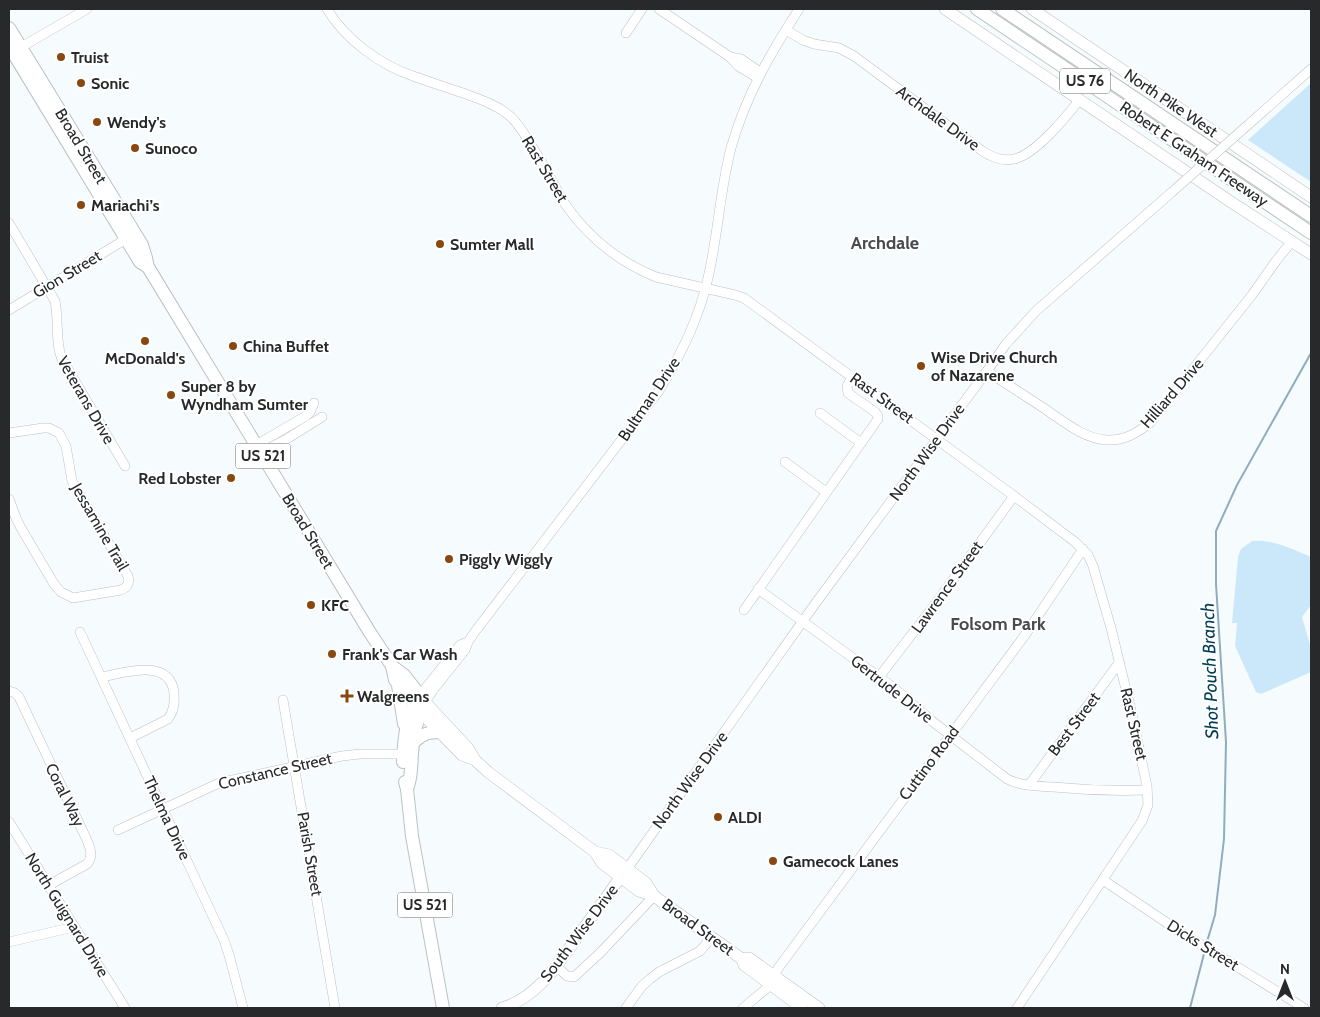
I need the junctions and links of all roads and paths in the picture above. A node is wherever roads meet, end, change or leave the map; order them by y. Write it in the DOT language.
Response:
graph roads {
  1 [pos="87,9"];
  2 [pos="328,9"];
  3 [pos="642,9"];
  4 [pos="659,9"];
  5 [pos="799,9"];
  6 [pos="945,9"];
  7 [pos="977,9"];
  8 [pos="1002,9"];
  9 [pos="1032,9"];
  10 [pos="9,28"];
  11 [pos="786,30"];
  12 [pos="626,33"];
  13 [pos="13,50"];
  14 [pos="1311,69"];
  15 [pos="759,75"];
  16 [pos="1080,99"];
  17 [pos="1311,197"];
  18 [pos="1311,216"];
  19 [pos="9,223"];
  20 [pos="1311,233"];
  21 [pos="126,239"];
  22 [pos="1292,241"];
  23 [pos="1311,254"];
  24 [pos="148,267"];
  25 [pos="47,286"];
  26 [pos="705,288"];
  27 [pos="9,310"];
  28 [pos="987,371"];
  29 [pos="853,377"];
  30 [pos="314,403"];
  31 [pos="820,413"];
  32 [pos="322,417"];
  33 [pos="9,433"];
  34 [pos="937,439"];
  35 [pos="861,443"];
  36 [pos="258,449"];
  37 [pos="785,462"];
  38 [pos="125,466"];
  39 [pos="826,492"];
  40 [pos="1014,496"];
  41 [pos="9,499"];
  42 [pos="1083,550"];
  43 [pos="758,589"];
  44 [pos="744,610"];
  45 [pos="803,622"];
  46 [pos="80,632"];
  47 [pos="1120,663"];
  48 [pos="392,666"];
  49 [pos="101,677"];
  50 [pos="879,677"];
  51 [pos="397,682"];
  52 [pos="9,691"];
  53 [pos="283,700"];
  54 [pos="420,704"];
  55 [pos="405,731"];
  56 [pos="439,732"];
  57 [pos="950,735"];
  58 [pos="130,738"];
  59 [pos="409,751"];
  60 [pos="475,760"];
  61 [pos="294,766"];
  62 [pos="1029,785"];
  63 [pos="1147,790"];
  64 [pos="163,809"];
  65 [pos="9,822"];
  66 [pos="118,830"];
  67 [pos="624,873"];
  68 [pos="1102,880"];
  69 [pos="48,885"];
  70 [pos="654,896"];
  71 [pos="74,927"];
  72 [pos="712,938"];
  73 [pos="9,942"];
  74 [pos="556,966"];
  75 [pos="772,980"];
  76 [pos="125,1008"];
  77 [pos="243,1008"];
  78 [pos="335,1008"];
  79 [pos="443,1008"];
  80 [pos="502,1008"];
  81 [pos="626,1008"];
  82 [pos="743,1008"];
  83 [pos="802,1008"];
  84 [pos="819,1008"];
  85 [pos="1017,1008"];
  86 [pos="1304,1008"];
  1 -- 13 [label="street"];
  2 -- 26 [label="street, Rast Street"];
  3 -- 12 [label="street"];
  4 -- 15 [label="street"];
  5 -- 11 [label="street, Bultman Drive"];
  6 -- 16 [label="main road"];
  7 -- 20 [label="highway, Robert E Graham Freeway / US 76"];
  8 -- 18 [label="highway, Robert E Graham Freeway / US 76"];
  9 -- 17 [label="main road, North Pike West"];
  10 -- 13 [label="highway, Broad Street / US 521"];
  11 -- 15 [label="street, Bultman Drive"];
  11 -- 16 [label="street, Archdale Drive"];
  13 -- 21 [label="highway, Broad Street / US 521"];
  13 -- 24 [label="highway, Broad Street / US 521"];
  14 -- 28 [label="street, North Wise Drive, bridge"];
  15 -- 26 [label="street, Bultman Drive"];
  16 -- 22 [label="main road"];
  19 -- 25 [label="street, Veterans Drive"];
  21 -- 24 [label="highway, Broad Street / US 521"];
  21 -- 25 [label="street, Gion Street"];
  22 -- 23 [label="main road"];
  22 -- 28 [label="street, Hilliard Drive"];
  24 -- 36 [label="highway, Broad Street / US 521"];
  25 -- 27 [label="street, Gion Street"];
  25 -- 38 [label="street, Veterans Drive"];
  26 -- 29 [label="street, Rast Street"];
  26 -- 54 [label="street, Bultman Drive"];
  28 -- 34 [label="street, North Wise Drive"];
  29 -- 34 [label="street, Rast Street"];
  29 -- 35 [label="street"];
  30 -- 36 [label="street"];
  31 -- 35 [label="street"];
  32 -- 36 [label="street"];
  33 -- 41 [label="street, Jessamine Trail"];
  34 -- 40 [label="street, Rast Street"];
  34 -- 45 [label="street, North Wise Drive"];
  35 -- 39 [label="street"];
  36 -- 48 [label="highway, Broad Street / US 521"];
  37 -- 39 [label="street"];
  39 -- 43 [label="street"];
  40 -- 42 [label="street, Rast Street"];
  40 -- 50 [label="street, Lawrence Street"];
  42 -- 47 [label="street, Rast Street"];
  42 -- 57 [label="street, Cuttino Road"];
  43 -- 44 [label="street"];
  43 -- 45 [label="street, Gertrude Drive"];
  45 -- 50 [label="street, Gertrude Drive"];
  45 -- 67 [label="street, North Wise Drive"];
  46 -- 49 [label="street, Thelma Drive"];
  47 -- 62 [label="street, Best Street"];
  47 -- 63 [label="street, Rast Street"];
  48 -- 51 [label="highway, Broad Street / US 521"];
  48 -- 54 [label="highway, Broad Street / US 521"];
  49 -- 58 [label="street, Thelma Drive"];
  49 -- 58 [label="street"];
  50 -- 57 [label="street, Gertrude Drive"];
  51 -- 54 [label="highway, Broad Street"];
  51 -- 55 [label="highway, US 521"];
  52 -- 69 [label="street, Coral Way"];
  53 -- 61 [label="street, Parish Street"];
  54 -- 55 [label="highway, Bultman Drive"];
  54 -- 56 [label="main road, Broad Street"];
  54 -- 59 [label="highway, Bultman Drive / US 521"];
  54 -- 60 [label="main road, Broad Street"];
  55 -- 59 [label="highway, Bultman Drive / US 521"];
  56 -- 59 [label="highway"];
  56 -- 60 [label="main road, Broad Street"];
  57 -- 62 [label="street, Gertrude Drive"];
  57 -- 75 [label="street, Cuttino Road"];
  58 -- 64 [label="street, Thelma Drive"];
  59 -- 61 [label="street, Constance Street"];
  59 -- 79 [label="highway, Bultman Drive / US 521"];
  60 -- 67 [label="main road, Broad Street"];
  61 -- 64 [label="street, Constance Street"];
  61 -- 78 [label="street, Parish Street"];
  62 -- 63 [label="street, Gertrude Drive"];
  63 -- 68 [label="street, Rast Street"];
  64 -- 66 [label="street, Constance Street"];
  64 -- 77 [label="street, Thelma Drive"];
  65 -- 69 [label="street, North Guignard Drive"];
  67 -- 70 [label="main road, Broad Street"];
  67 -- 74 [label="main road, South Wise Drive"];
  68 -- 85 [label="street, Rast Street"];
  68 -- 86 [label="street, Dicks Street"];
  69 -- 71 [label="street, North Guignard Drive"];
  70 -- 72 [label="main road, Broad Street"];
  70 -- 74 [label="street"];
  71 -- 73 [label="street"];
  71 -- 76 [label="street, North Guignard Drive"];
  72 -- 75 [label="main road, Broad Street"];
  72 -- 81 [label="street"];
  74 -- 80 [label="main road, South Wise Drive"];
  75 -- 82 [label="street, Cuttino Road"];
  75 -- 83 [label="main road, Broad Street"];
  75 -- 84 [label="main road, Broad Street"];
}
